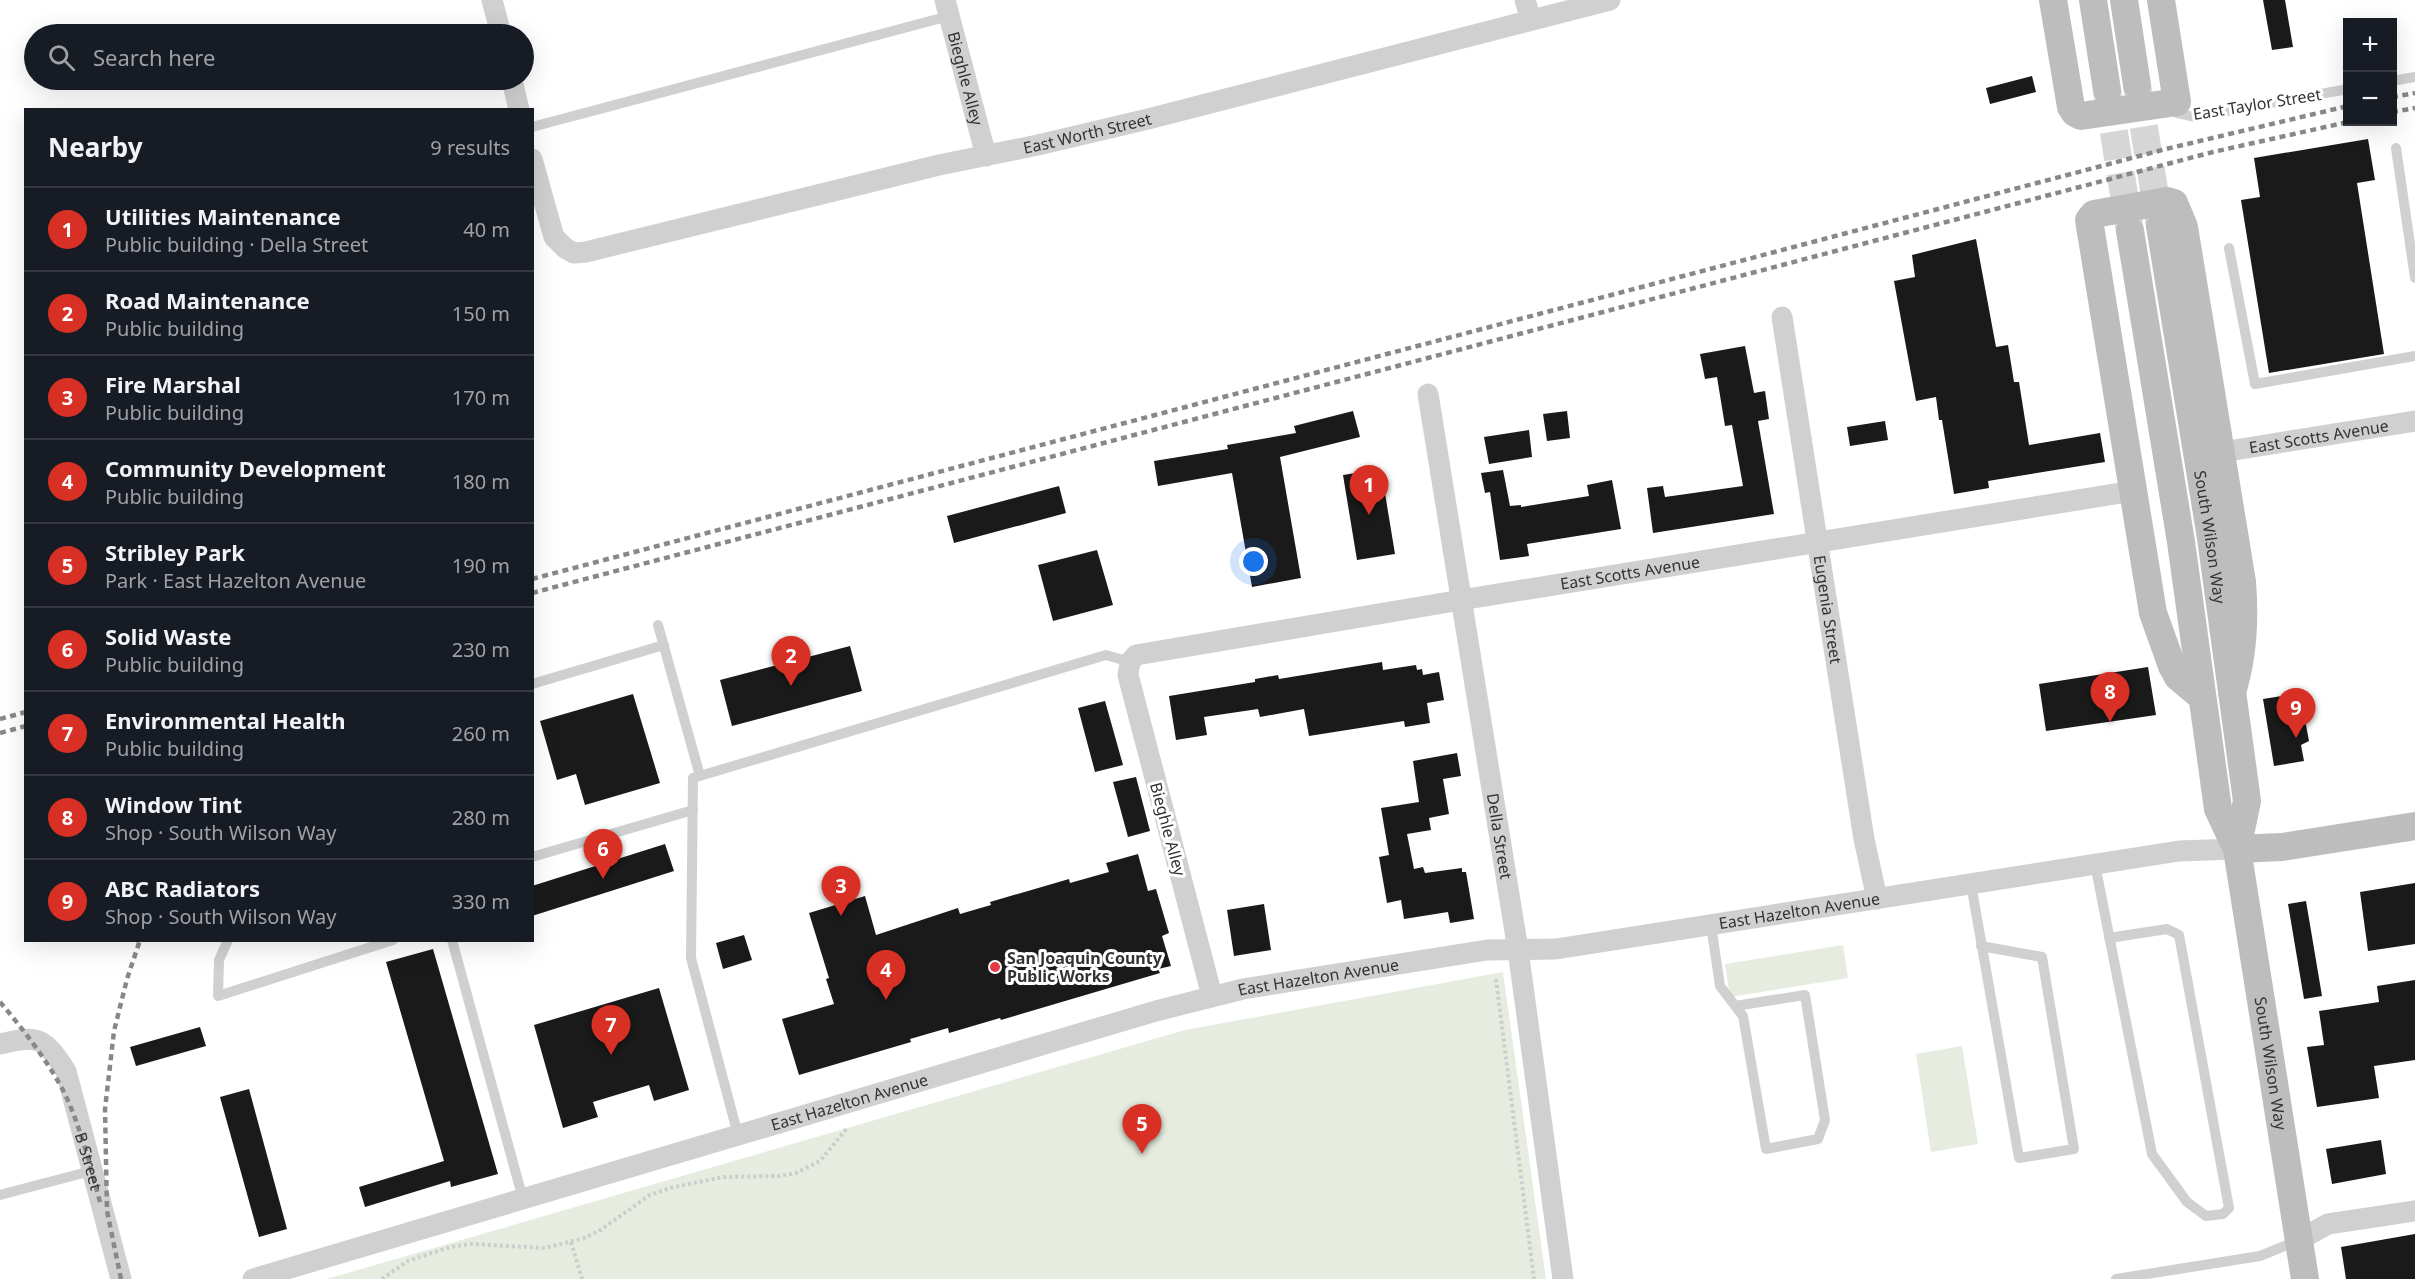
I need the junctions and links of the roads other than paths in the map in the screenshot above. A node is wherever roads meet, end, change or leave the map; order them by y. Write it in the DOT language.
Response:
graph roads {
  1 [pos="492,0"];
  2 [pos="1610,0"];
  3 [pos="2053,0"];
  4 [pos="2093,0"];
  5 [pos="2124,0"];
  6 [pos="2161,0"];
  7 [pos="947,8"];
  8 [pos="1528,10"];
  9 [pos="498,24"];
  10 [pos="2415,77"];
  11 [pos="2397,80"];
  12 [pos="2137,85"];
  13 [pos="514,90"];
  14 [pos="2107,90"];
  15 [pos="2343,90"];
  16 [pos="2177,102"];
  17 [pos="519,108"];
  18 [pos="534,127"];
  19 [pos="2396,148"];
  20 [pos="986,156"];
  21 [pos="534,166"];
  22 [pos="2160,226"];
  23 [pos="2130,231"];
  24 [pos="2229,249"];
  25 [pos="2415,278"];
  26 [pos="1782,317"];
  27 [pos="2415,356"];
  28 [pos="1428,394"];
  29 [pos="2415,421"];
  30 [pos="2222,452"];
  31 [pos="2133,491"];
  32 [pos="1818,543"];
  33 [pos="1461,600"];
  34 [pos="658,625"];
  35 [pos="664,645"];
  36 [pos="1131,662"];
  37 [pos="534,683"];
  38 [pos="2232,692"];
  39 [pos="2202,697"];
  40 [pos="700,776"];
  41 [pos="693,810"];
  42 [pos="2415,826"];
  43 [pos="2237,849"];
  44 [pos="534,856"];
  45 [pos="2095,864"];
  46 [pos="1971,884"];
  47 [pos="1877,899"];
  48 [pos="1711,925"];
  49 [pos="2109,938"];
  50 [pos="227,942"];
  51 [pos="387,942"];
  52 [pos="453,942"];
  53 [pos="1981,946"];
  54 [pos="1518,950"];
  55 [pos="1212,996"];
  56 [pos="1735,1006"];
  57 [pos="0,1044"];
  58 [pos="738,1135"];
  59 [pos="92,1171"];
  60 [pos="0,1195"];
  61 [pos="523,1199"];
  62 [pos="2415,1210"];
  63 [pos="2299,1240"];
  64 [pos="121,1279"];
  65 [pos="253,1279"];
  66 [pos="1563,1279"];
  67 [pos="2116,1279"];
  68 [pos="2306,1279"];
  1 -- 9 [label="street"];
  2 -- 8 [label="street, East Worth Street"];
  3 -- 16 [label="main road"];
  4 -- 14 [label="main road"];
  5 -- 12 [label="main road"];
  6 -- 16 [label="main road"];
  7 -- 18 [label="lane"];
  7 -- 20 [label="street, Bieghle Alley"];
  8 -- 20 [label="street, East Worth Street"];
  10 -- 11 [label="lane"];
  13 -- 17 [label="street"];
  15 -- 16 [label="lane, East Taylor Street"];
  19 -- 25 [label="lane"];
  20 -- 21 [label="street, East Worth Street"];
  22 -- 38 [label="main road, South Wilson Way"];
  23 -- 39 [label="main road, South Wilson Way"];
  24 -- 27 [label="lane"];
  26 -- 32 [label="street, Eugenia Street"];
  28 -- 33 [label="street, Della Street"];
  29 -- 30 [label="street, East Scotts Avenue"];
  30 -- 31 [label="main road"];
  30 -- 38 [label="main road"];
  31 -- 32 [label="street, East Scotts Avenue"];
  31 -- 39 [label="main road"];
  32 -- 33 [label="street, East Scotts Avenue"];
  32 -- 47 [label="street, Eugenia Street"];
  33 -- 36 [label="street, East Scotts Avenue"];
  33 -- 54 [label="street, Della Street"];
  34 -- 35 [label="lane"];
  35 -- 37 [label="lane"];
  35 -- 40 [label="lane"];
  36 -- 40 [label="lane"];
  36 -- 55 [label="street, Bieghle Alley"];
  38 -- 43 [label="main road, South Wilson Way"];
  39 -- 43 [label="main road, South Wilson Way"];
  40 -- 41 [label="lane"];
  41 -- 44 [label="lane"];
  41 -- 58 [label="lane"];
  42 -- 43 [label="main road, East Hazelton Avenue"];
  43 -- 45 [label="street, East Hazelton Avenue"];
  43 -- 63 [label="main road, South Wilson Way"];
  45 -- 46 [label="street, East Hazelton Avenue"];
  45 -- 49 [label="lane"];
  46 -- 47 [label="street, East Hazelton Avenue"];
  46 -- 53 [label="lane"];
  47 -- 48 [label="street, East Hazelton Avenue"];
  48 -- 54 [label="street, East Hazelton Avenue"];
  48 -- 56 [label="lane"];
  49 -- 49 [label="lane"];
  50 -- 51 [label="lane"];
  52 -- 61 [label="lane"];
  53 -- 53 [label="lane"];
  54 -- 55 [label="street, East Hazelton Avenue"];
  54 -- 66 [label="street, Della Street"];
  55 -- 58 [label="street, East Hazelton Avenue"];
  56 -- 56 [label="lane"];
  57 -- 59 [label="street, B Street"];
  58 -- 61 [label="street, East Hazelton Avenue"];
  59 -- 60 [label="lane"];
  59 -- 64 [label="street, B Street"];
  61 -- 65 [label="street, East Hazelton Avenue"];
  62 -- 63 [label="street"];
  63 -- 67 [label="lane"];
  63 -- 68 [label="main road, South Wilson Way"];
}
